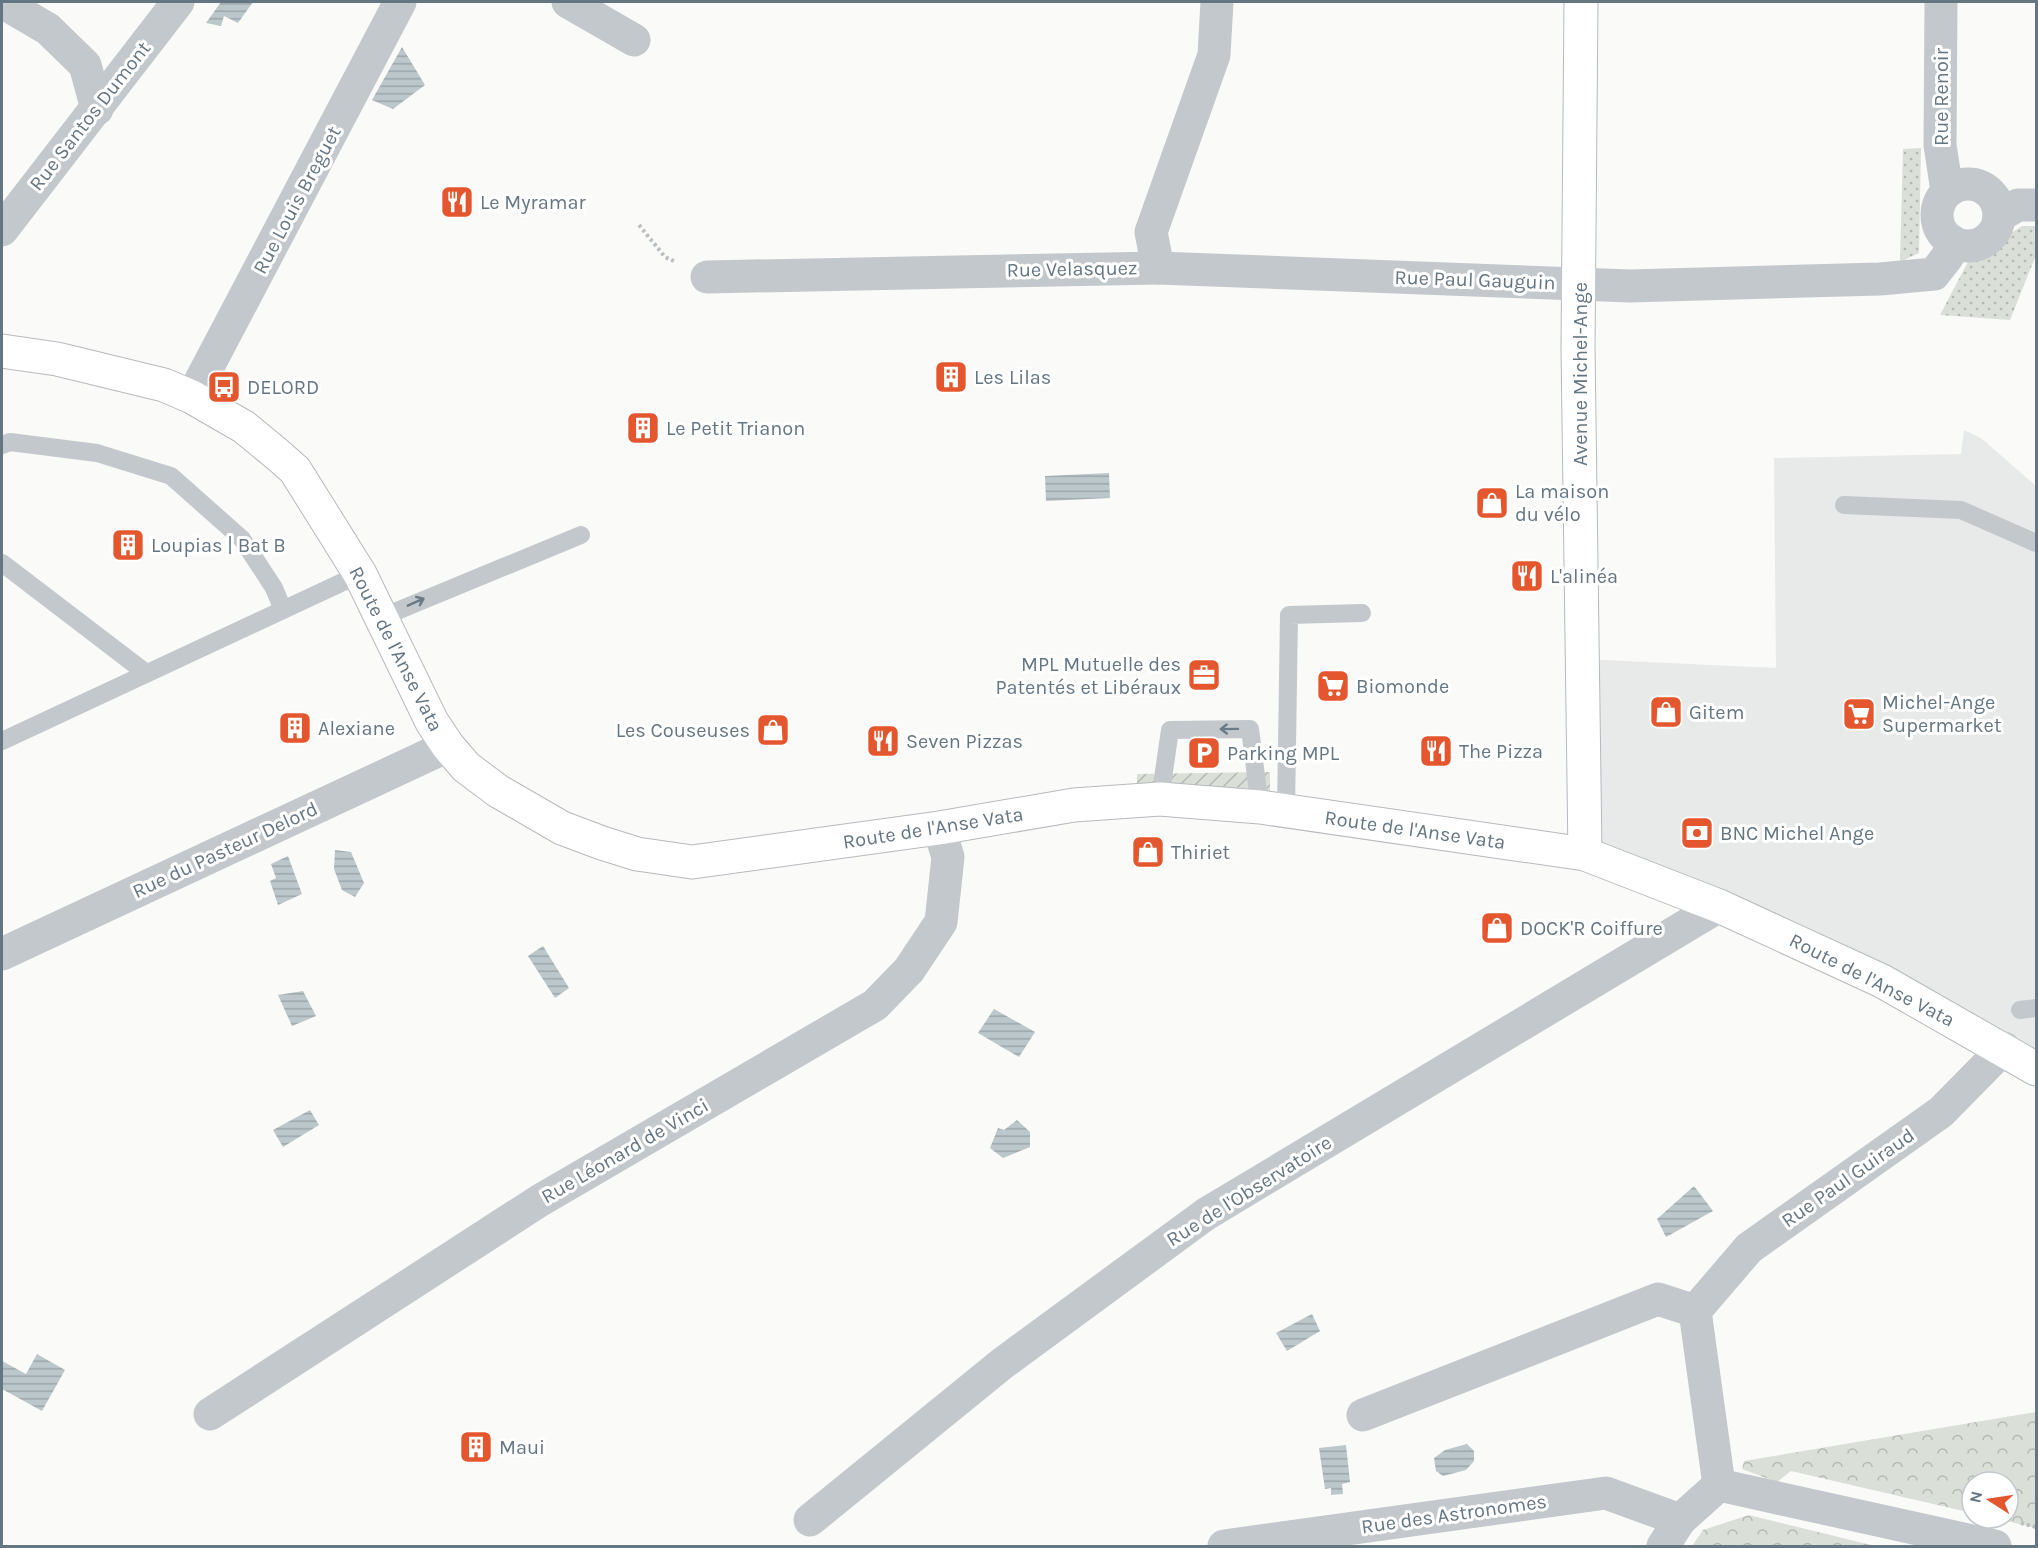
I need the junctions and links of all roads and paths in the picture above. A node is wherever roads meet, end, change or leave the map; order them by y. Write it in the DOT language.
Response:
graph roads {
  1 [pos="2,2"];
  2 [pos="178,2"];
  3 [pos="400,2"];
  4 [pos="568,2"];
  5 [pos="1216,2"];
  6 [pos="1581,2"];
  7 [pos="1941,2"];
  8 [pos="634,40"];
  9 [pos="97,109"];
  10 [pos="1947,191"];
  11 [pos="2037,205"];
  12 [pos="1999,216"];
  13 [pos="639,225"];
  14 [pos="2,230"];
  15 [pos="1952,241"];
  16 [pos="1158,268"];
  17 [pos="707,277"];
  18 [pos="1579,285"];
  19 [pos="2,351"];
  20 [pos="192,397"];
  21 [pos="2,445"];
  22 [pos="1844,505"];
  23 [pos="581,535"];
  24 [pos="2037,543"];
  25 [pos="2,563"];
  26 [pos="360,574"];
  27 [pos="283,610"];
  28 [pos="1362,613"];
  29 [pos="380,618"];
  30 [pos="146,673"];
  31 [pos="2,741"];
  32 [pos="448,746"];
  33 [pos="1160,799"];
  34 [pos="1273,809"];
  35 [pos="939,828"];
  36 [pos="1585,854"];
  37 [pos="1719,906"];
  38 [pos="2,954"];
  39 [pos="2004,1048"];
  40 [pos="2037,1068"];
  41 [pos="1695,1311"];
  42 [pos="210,1414"];
  43 [pos="1363,1415"];
  44 [pos="1719,1485"];
  45 [pos="810,1521"];
  46 [pos="1672,1533"];
  47 [pos="1224,1546"];
  48 [pos="1995,1546"];
  1 -- 9 [label="street"];
  2 -- 9 [label="street, Rue Santos Dumont"];
  3 -- 20 [label="street, Rue Louis Breguet"];
  4 -- 8 [label="street"];
  5 -- 16 [label="street, Rue Velasquez"];
  6 -- 18 [label="main road, Avenue Michel-Ange"];
  7 -- 10 [label="street, Rue Renoir"];
  9 -- 14 [label="street, Rue Santos Dumont"];
  10 -- 12 [label="street"];
  10 -- 15 [label="street"];
  11 -- 12 [label="street"];
  12 -- 15 [label="street"];
  13 -- 17 [label="path"];
  15 -- 18 [label="street, Rue Paul Gauguin"];
  16 -- 17 [label="street, Rue Velasquez"];
  16 -- 18 [label="street, Rue Paul Gauguin"];
  18 -- 36 [label="main road, Avenue Michel-Ange"];
  19 -- 20 [label="main road, Route de l'Anse Vata"];
  20 -- 26 [label="main road, Route de l'Anse Vata"];
  21 -- 27 [label="lane"];
  22 -- 24 [label="lane"];
  29 -- 23 [label="lane, one-way"];
  25 -- 30 [label="lane"];
  26 -- 27 [label="lane"];
  26 -- 29 [label="main road, Route de l'Anse Vata"];
  27 -- 30 [label="lane"];
  28 -- 34 [label="lane"];
  29 -- 32 [label="main road, Route de l'Anse Vata"];
  30 -- 31 [label="lane"];
  32 -- 35 [label="main road, Route de l'Anse Vata"];
  32 -- 38 [label="street, Rue du Pasteur Delord"];
  33 -- 34 [label="main road, Route de l'Anse Vata"];
  34 -- 33 [label="lane, one-way"];
  33 -- 35 [label="main road, Route de l'Anse Vata"];
  34 -- 36 [label="main road, Route de l'Anse Vata"];
  35 -- 42 [label="street, Rue Léonard de Vinci"];
  36 -- 37 [label="main road, Route de l'Anse Vata"];
  37 -- 39 [label="main road, Route de l'Anse Vata"];
  37 -- 45 [label="street, Rue de l'Observatoire"];
  39 -- 40 [label="main road, Route de l'Anse Vata"];
  39 -- 41 [label="street, Rue Paul Guiraud"];
  41 -- 43 [label="street"];
  41 -- 44 [label="street"];
  44 -- 46 [label="street"];
  44 -- 48 [label="street"];
  46 -- 47 [label="street, Rue des Astronomes"];
}
